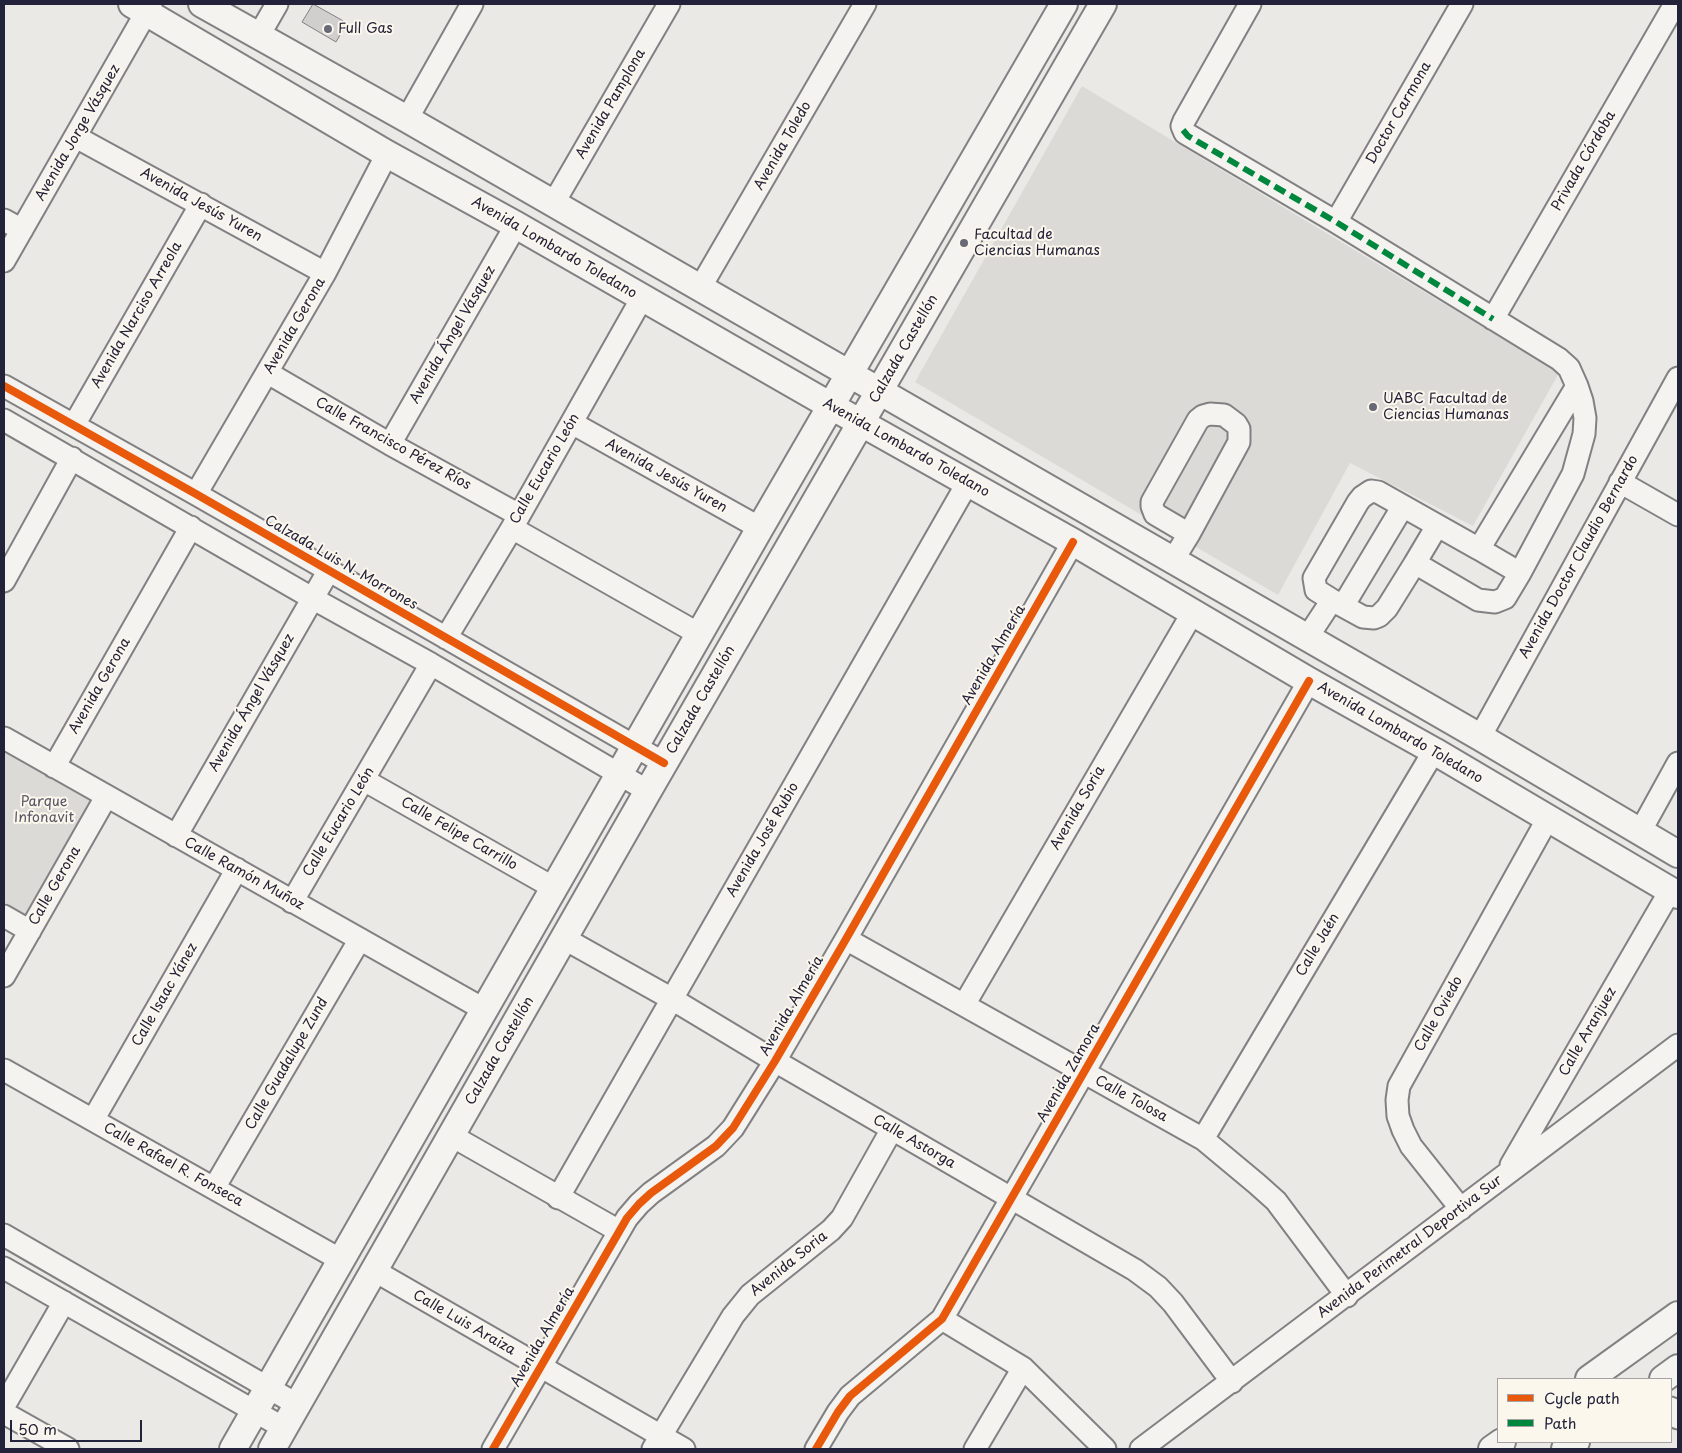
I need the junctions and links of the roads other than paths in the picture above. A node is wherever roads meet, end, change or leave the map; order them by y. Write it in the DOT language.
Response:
graph roads {
  1 [pos="202,4"];
  2 [pos="277,4"];
  3 [pos="472,4"];
  4 [pos="669,4"];
  5 [pos="865,4"];
  6 [pos="1064,4"];
  7 [pos="1103,4"];
  8 [pos="1250,4"];
  9 [pos="1462,4"];
  10 [pos="1674,4"];
  11 [pos="143,6"];
  12 [pos="258,36"];
  13 [pos="407,119"];
  14 [pos="76,137"];
  15 [pos="387,154"];
  16 [pos="201,204"];
  17 [pos="554,204"];
  18 [pos="1336,222"];
  19 [pos="13,225"];
  20 [pos="516,226"];
  21 [pos="4,261"];
  22 [pos="325,273"];
  23 [pos="700,288"];
  24 [pos="642,298"];
  25 [pos="1493,319"];
  26 [pos="268,373"];
  27 [pos="849,375"];
  28 [pos="1678,378"];
  29 [pos="4,386"];
  30 [pos="1577,386"];
  31 [pos="879,392"];
  32 [pos="831,406"];
  33 [pos="4,420"];
  34 [pos="860,423"];
  35 [pos="572,424"];
  36 [pos="74,425"];
  37 [pos="390,444"];
  38 [pos="72,458"];
  39 [pos="968,482"];
  40 [pos="1620,482"];
  41 [pos="196,494"];
  42 [pos="1404,506"];
  43 [pos="1678,515"];
  44 [pos="515,521"];
  45 [pos="1437,526"];
  46 [pos="191,527"];
  47 [pos="760,528"];
  48 [pos="1184,531"];
  49 [pos="1073,542"];
  50 [pos="1479,549"];
  51 [pos="1168,557"];
  52 [pos="1415,563"];
  53 [pos="329,570"];
  54 [pos="1520,573"];
  55 [pos="4,581"];
  56 [pos="312,598"];
  57 [pos="1338,603"];
  58 [pos="1193,612"];
  59 [pos="699,634"];
  60 [pos="446,638"];
  61 [pos="1307,638"];
  62 [pos="431,664"];
  63 [pos="1309,681"];
  64 [pos="1378,719"];
  65 [pos="1480,737"];
  66 [pos="4,738"];
  67 [pos="635,747"];
  68 [pos="1434,751"];
  69 [pos="664,763"];
  70 [pos="1678,763"];
  71 [pos="54,767"];
  72 [pos="619,774"];
  73 [pos="364,780"];
  74 [pos="648,791"];
  75 [pos="106,797"];
  76 [pos="1548,818"];
  77 [pos="1640,832"];
  78 [pos="176,836"];
  79 [pos="1678,854"];
  80 [pos="237,870"];
  81 [pos="554,888"];
  82 [pos="1674,893"];
  83 [pos="292,902"];
  84 [pos="4,916"];
  85 [pos="30,931"];
  86 [pos="360,939"];
  87 [pos="565,939"];
  88 [pos="846,939"];
  89 [pos="4,976"];
  90 [pos="672,999"];
  91 [pos="964,1005"];
  92 [pos="485,1010"];
  93 [pos="1678,1045"];
  94 [pos="775,1061"];
  95 [pos="4,1070"];
  96 [pos="1084,1072"];
  97 [pos="94,1120"];
  98 [pos="892,1129"];
  99 [pos="452,1136"];
  100 [pos="1203,1139"];
  101 [pos="1505,1174"];
  102 [pos="214,1188"];
  103 [pos="558,1198"];
  104 [pos="1012,1198"];
  105 [pos="1461,1208"];
  106 [pos="619,1231"];
  107 [pos="9,1239"];
  108 [pos="341,1260"];
  109 [pos="4,1261"];
  110 [pos="4,1268"];
  111 [pos="374,1271"];
  112 [pos="1346,1296"];
  113 [pos="64,1302"];
  114 [pos="1678,1315"];
  115 [pos="942,1319"];
  116 [pos="541,1367"];
  117 [pos="1023,1368"];
  118 [pos="1678,1368"];
  119 [pos="1590,1378"];
  120 [pos="1664,1378"];
  121 [pos="1232,1382"];
  122 [pos="269,1388"];
  123 [pos="298,1405"];
  124 [pos="4,1406"];
  125 [pos="255,1411"];
  126 [pos="4,1413"];
  127 [pos="278,1439"];
  128 [pos="657,1443"];
  129 [pos="68,1449"];
  130 [pos="233,1449"];
  131 [pos="493,1449"];
  132 [pos="684,1449"];
  133 [pos="816,1449"];
  134 [pos="975,1449"];
  135 [pos="1105,1449"];
  136 [pos="1141,1449"];
  1 -- 12 [label="main road"];
  2 -- 12 [label="street"];
  3 -- 13 [label="street"];
  4 -- 17 [label="street, Avenida Pamplona"];
  5 -- 23 [label="street, Avenida Toledo"];
  6 -- 27 [label="main road"];
  7 -- 31 [label="main road, Calzada Castellón"];
  8 -- 18 [label="street"];
  9 -- 18 [label="street, Doctor Carmona"];
  10 -- 25 [label="street, Privada Córdoba"];
  11 -- 14 [label="street, Avenida Jorge Vásquez"];
  11 -- 15 [label="main road, Avenida Lombardo Toledano"];
  12 -- 13 [label="main road"];
  13 -- 17 [label="main road"];
  14 -- 16 [label="street, Avenida Jesús Yuren"];
  14 -- 19 [label="street, Avenida Jorge Vásquez"];
  15 -- 20 [label="main road, Avenida Lombardo Toledano"];
  15 -- 22 [label="street, Avenida Gerona"];
  16 -- 22 [label="street, Avenida Jesús Yuren"];
  16 -- 36 [label="street, Avenida Narciso Arreola"];
  17 -- 23 [label="main road"];
  18 -- 25 [label="street"];
  19 -- 21 [label="street, Avenida Jorge Vásquez"];
  20 -- 24 [label="main road, Avenida Lombardo Toledano"];
  20 -- 37 [label="street, Avenida Ángel Vásquez"];
  22 -- 26 [label="street, Avenida Gerona"];
  23 -- 27 [label="main road"];
  24 -- 32 [label="main road, Avenida Lombardo Toledano"];
  24 -- 35 [label="street, Calle Eucario León"];
  25 -- 30 [label="street"];
  26 -- 37 [label="street, Calle Francisco Pérez Ríos"];
  26 -- 41 [label="street, Avenida Gerona"];
  27 -- 31 [label="main road"];
  27 -- 32 [label="main road"];
  28 -- 40 [label="street, Avenida Doctor Claudio Bernardo"];
  29 -- 36 [label="street, Calzada Luis N. Morrones"];
  30 -- 50 [label="street"];
  30 -- 54 [label="street"];
  31 -- 34 [label="main road, Calzada Castellón"];
  31 -- 51 [label="main road"];
  32 -- 34 [label="main road, Avenida Lombardo Toledano"];
  32 -- 47 [label="main road"];
  33 -- 38 [label="street"];
  34 -- 39 [label="main road, Avenida Lombardo Toledano"];
  34 -- 69 [label="main road, Calzada Castellón"];
  35 -- 44 [label="street, Calle Eucario León"];
  35 -- 47 [label="street, Avenida Jesús Yuren"];
  36 -- 41 [label="street, Calzada Luis N. Morrones"];
  37 -- 44 [label="street, Calle Francisco Pérez Ríos"];
  38 -- 46 [label="street"];
  38 -- 55 [label="street"];
  39 -- 49 [label="main road, Avenida Lombardo Toledano"];
  39 -- 90 [label="street, Avenida José Rubio"];
  40 -- 43 [label="street"];
  40 -- 65 [label="street, Avenida Doctor Claudio Bernardo"];
  41 -- 53 [label="street, Calzada Luis N. Morrones"];
  42 -- 45 [label="street"];
  42 -- 57 [label="street"];
  42 -- 57 [label="street"];
  44 -- 59 [label="street, Calle Francisco Pérez Ríos"];
  44 -- 60 [label="street, Calle Eucario León"];
  45 -- 50 [label="street"];
  45 -- 52 [label="street"];
  46 -- 56 [label="street"];
  46 -- 71 [label="street, Avenida Gerona"];
  47 -- 59 [label="main road"];
  48 -- 48 [label="street"];
  48 -- 51 [label="street"];
  49 -- 51 [label="main road"];
  49 -- 58 [label="main road, Avenida Lombardo Toledano"];
  49 -- 88 [label="street, Avenida Almería"];
  50 -- 54 [label="street"];
  51 -- 61 [label="main road"];
  52 -- 54 [label="street"];
  52 -- 57 [label="street"];
  53 -- 56 [label="street, Avenida Ángel Vásquez"];
  53 -- 60 [label="street, Calzada Luis N. Morrones"];
  56 -- 62 [label="street"];
  56 -- 78 [label="street, Avenida Ángel Vásquez"];
  57 -- 61 [label="street"];
  58 -- 61 [label="main road"];
  58 -- 63 [label="main road, Avenida Lombardo Toledano"];
  58 -- 91 [label="street, Avenida Soria"];
  59 -- 67 [label="main road"];
  60 -- 67 [label="street, Calzada Luis N. Morrones"];
  61 -- 65 [label="main road"];
  62 -- 72 [label="street"];
  62 -- 73 [label="street, Calle Eucario León"];
  63 -- 64 [label="main road, Avenida Lombardo Toledano"];
  63 -- 96 [label="street, Avenida Zamora"];
  64 -- 65 [label="main road"];
  64 -- 68 [label="main road, Avenida Lombardo Toledano"];
  65 -- 77 [label="main road"];
  66 -- 71 [label="street, Calle Ramón Muñoz"];
  67 -- 69 [label="street, Calzada Luis N. Morrones"];
  67 -- 72 [label="main road"];
  68 -- 76 [label="main road, Avenida Lombardo Toledano"];
  68 -- 100 [label="street, Calle Jaén"];
  69 -- 74 [label="main road, Calzada Castellón"];
  70 -- 77 [label="street"];
  71 -- 75 [label="street, Calle Ramón Muñoz"];
  72 -- 74 [label="street"];
  72 -- 81 [label="main road"];
  73 -- 81 [label="street, Calle Felipe Carrillo"];
  73 -- 83 [label="street, Calle Eucario León"];
  74 -- 87 [label="main road, Calzada Castellón"];
  75 -- 78 [label="street, Calle Ramón Muñoz"];
  75 -- 85 [label="street, Calle Gerona"];
  76 -- 82 [label="main road, Avenida Lombardo Toledano"];
  76 -- 105 [label="street, Calle Oviedo"];
  77 -- 79 [label="main road"];
  78 -- 80 [label="street, Calle Ramón Muñoz"];
  80 -- 83 [label="street, Calle Ramón Muñoz"];
  80 -- 97 [label="street, Calle Isaac Yánez"];
  81 -- 92 [label="main road"];
  82 -- 101 [label="street, Calle Aranjuez"];
  83 -- 86 [label="street, Calle Ramón Muñoz"];
  84 -- 85 [label="street"];
  85 -- 89 [label="street, Calle Gerona"];
  86 -- 92 [label="street, Calle Ramón Muñoz"];
  86 -- 102 [label="street, Calle Guadalupe Zund"];
  87 -- 90 [label="street, Calle Astorga"];
  87 -- 99 [label="main road, Calzada Castellón"];
  88 -- 91 [label="street, Calle Tolosa"];
  88 -- 94 [label="street, Avenida Almería"];
  90 -- 94 [label="street, Calle Astorga"];
  90 -- 103 [label="street, Avenida José Rubio"];
  91 -- 96 [label="street, Calle Tolosa"];
  92 -- 108 [label="main road"];
  93 -- 101 [label="street, Avenida Perimetral Deportiva Sur"];
  94 -- 98 [label="street, Calle Astorga"];
  94 -- 106 [label="street, Avenida Almería"];
  95 -- 97 [label="street, Calle Rafael R. Fonseca"];
  96 -- 100 [label="street, Calle Tolosa"];
  96 -- 104 [label="street, Avenida Zamora"];
  97 -- 102 [label="street, Calle Rafael R. Fonseca"];
  98 -- 104 [label="street, Calle Astorga"];
  98 -- 128 [label="street, Avenida Soria"];
  99 -- 103 [label="street"];
  99 -- 111 [label="main road, Calzada Castellón"];
  100 -- 112 [label="street, Calle Tolosa"];
  101 -- 105 [label="street, Avenida Perimetral Deportiva Sur"];
  102 -- 108 [label="street, Calle Rafael R. Fonseca"];
  103 -- 106 [label="street"];
  104 -- 115 [label="street, Avenida Zamora"];
  104 -- 121 [label="street, Calle Astorga"];
  105 -- 112 [label="street, Avenida Perimetral Deportiva Sur"];
  106 -- 116 [label="street, Avenida Almería"];
  107 -- 109 [label="street"];
  107 -- 122 [label="street"];
  108 -- 122 [label="main road"];
  110 -- 113 [label="street"];
  111 -- 116 [label="street, Calle Luis Araiza"];
  111 -- 123 [label="main road, Calzada Castellón"];
  112 -- 121 [label="street, Avenida Perimetral Deportiva Sur"];
  113 -- 124 [label="street"];
  113 -- 125 [label="street"];
  114 -- 119 [label="main road"];
  115 -- 117 [label="street"];
  115 -- 133 [label="street, Avenida Zamora"];
  116 -- 128 [label="street, Calle Luis Araiza"];
  116 -- 131 [label="street, Avenida Almería"];
  117 -- 134 [label="street"];
  117 -- 135 [label="street"];
  118 -- 120 [label="main road"];
  121 -- 136 [label="street, Avenida Perimetral Deportiva Sur"];
  122 -- 123 [label="street"];
  122 -- 125 [label="main road"];
  123 -- 127 [label="main road, Calzada Castellón"];
  125 -- 127 [label="street"];
  125 -- 130 [label="main road"];
  126 -- 129 [label="street"];
  128 -- 132 [label="street, Calle Luis Araiza"];
}
